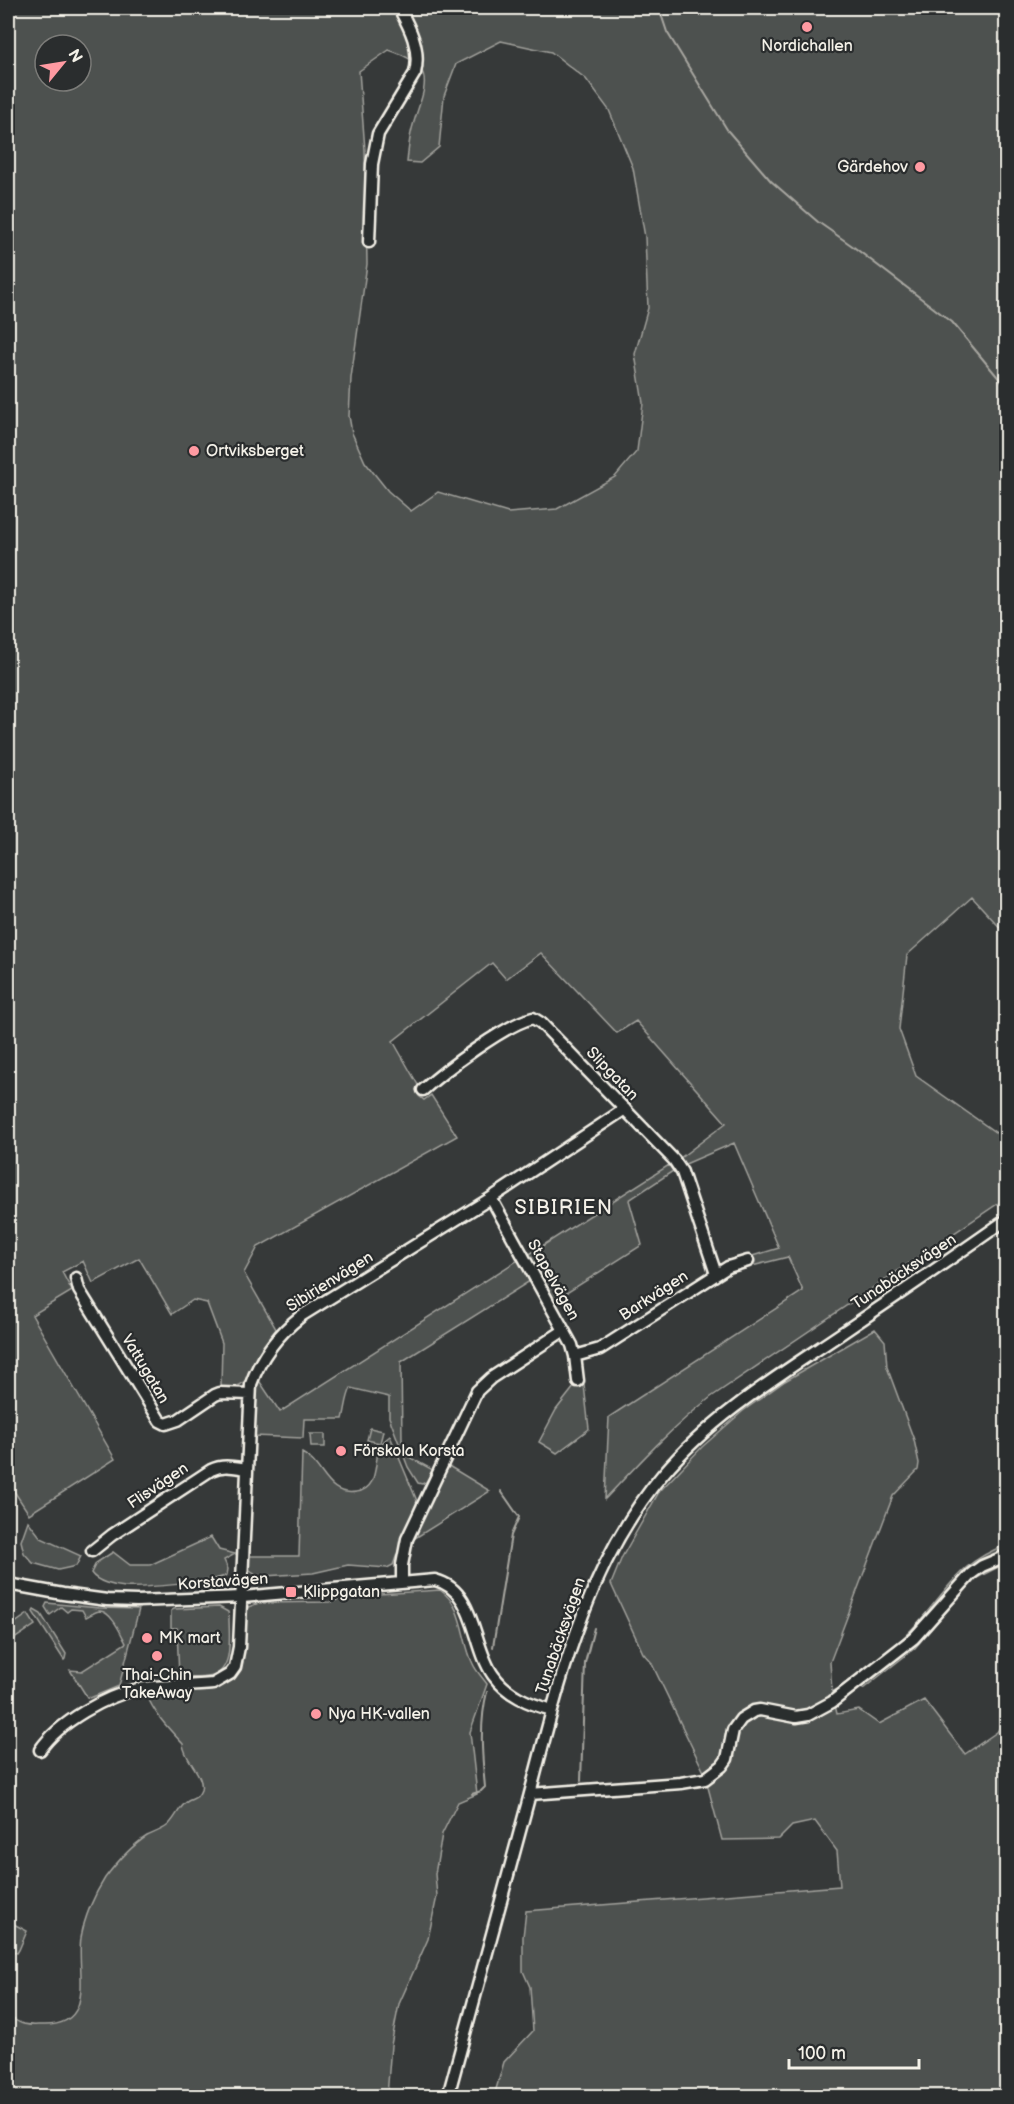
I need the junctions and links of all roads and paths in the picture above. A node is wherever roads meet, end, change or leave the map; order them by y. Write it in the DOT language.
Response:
graph roads {
  1 [pos="399,8"];
  2 [pos="369,242"];
  3 [pos="423,1090"];
  4 [pos="625,1109"];
  5 [pos="491,1198"];
  6 [pos="1006,1220"];
  7 [pos="748,1261"];
  8 [pos="716,1275"];
  9 [pos="76,1278"];
  10 [pos="563,1331"];
  11 [pos="576,1356"];
  12 [pos="578,1381"];
  13 [pos="250,1394"];
  14 [pos="247,1469"];
  15 [pos="92,1551"];
  16 [pos="1006,1556"];
  17 [pos="402,1582"];
  18 [pos="8,1584"];
  19 [pos="242,1597"];
  20 [pos="552,1710"];
  21 [pos="40,1750"];
  22 [pos="530,1794"];
  23 [pos="448,2097"];
  1 -- 2 [label="street"];
  3 -- 4 [label="street, Slipgatan"];
  4 -- 5 [label="street, Sibirienvägen"];
  4 -- 8 [label="street, Slipgatan"];
  5 -- 10 [label="street, Stapelvägen"];
  5 -- 13 [label="street, Sibirienvägen"];
  6 -- 20 [label="street, Tunabäcksvägen"];
  7 -- 8 [label="street, Barkvägen"];
  8 -- 11 [label="street, Barkvägen"];
  9 -- 13 [label="street, Vattugatan"];
  10 -- 11 [label="street, Stapelvägen"];
  10 -- 17 [label="street"];
  11 -- 12 [label="street, Stapelvägen"];
  13 -- 14 [label="street, Sibirienvägen"];
  14 -- 15 [label="street, Flisvägen"];
  14 -- 19 [label="street, Sibirienvägen"];
  16 -- 22 [label="street"];
  17 -- 19 [label="street, Korstavägen"];
  17 -- 20 [label="street, Korstavägen"];
  18 -- 19 [label="street, Korstavägen"];
  19 -- 21 [label="street"];
  20 -- 22 [label="street, Tunabäcksvägen"];
  22 -- 23 [label="street, Tunabäcksvägen"];
}
